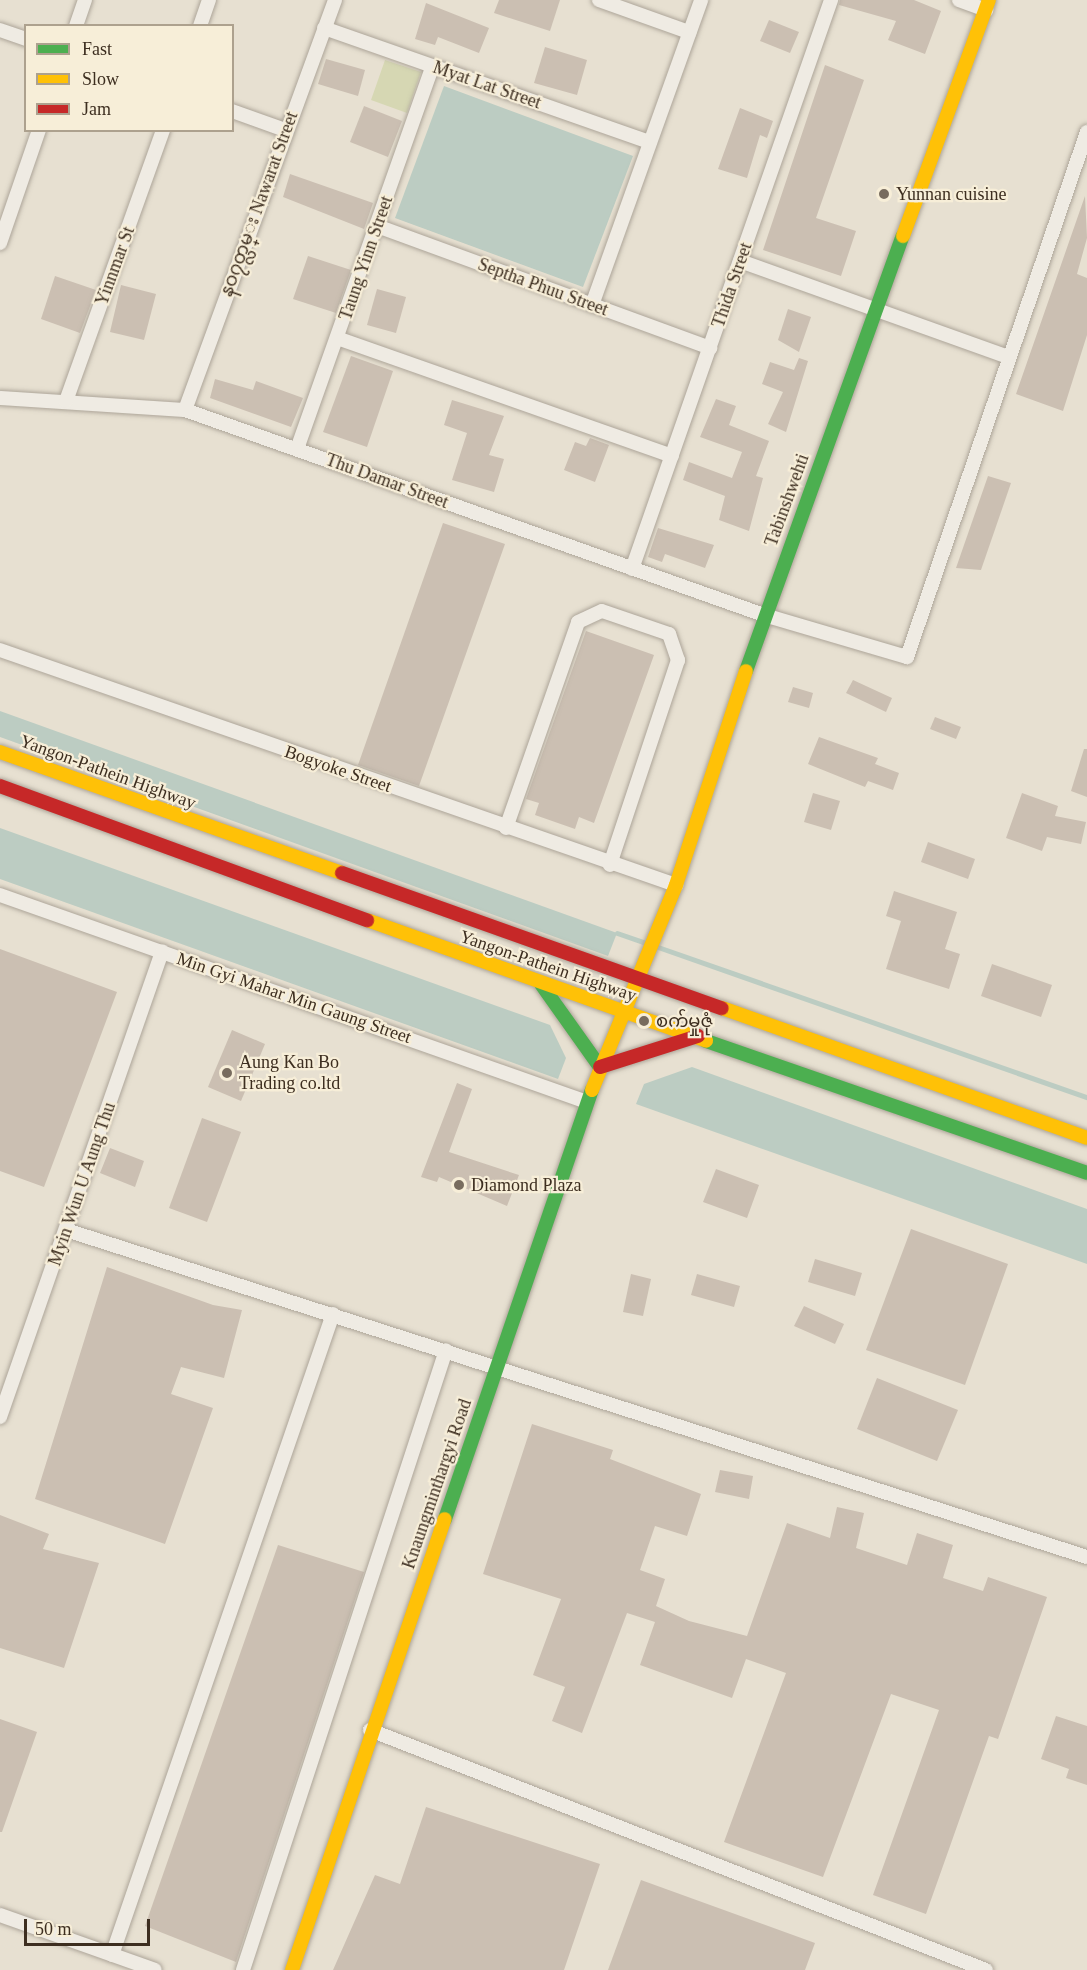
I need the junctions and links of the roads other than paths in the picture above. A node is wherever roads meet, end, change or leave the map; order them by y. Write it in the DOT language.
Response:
graph roads {
  1 [pos="85,0"];
  2 [pos="209,0"];
  3 [pos="335,0"];
  4 [pos="599,0"];
  5 [pos="701,0"];
  6 [pos="831,0"];
  7 [pos="959,0"];
  8 [pos="988,5"];
  9 [pos="77,24"];
  10 [pos="201,24"];
  11 [pos="324,28"];
  12 [pos="0,30"];
  13 [pos="689,32"];
  14 [pos="24,38"];
  15 [pos="433,66"];
  16 [pos="234,112"];
  17 [pos="285,130"];
  18 [pos="38,132"];
  19 [pos="162,132"];
  20 [pos="1087,132"];
  21 [pos="650,142"];
  22 [pos="376,226"];
  23 [pos="0,243"];
  24 [pos="740,261"];
  25 [pos="592,305"];
  26 [pos="876,309"];
  27 [pos="337,339"];
  28 [pos="710,348"];
  29 [pos="1008,357"];
  30 [pos="0,398"];
  31 [pos="66,401"];
  32 [pos="185,410"];
  33 [pos="297,449"];
  34 [pos="672,456"];
  35 [pos="632,569"];
  36 [pos="764,615"];
  37 [pos="0,650"];
  38 [pos="0,752"];
  39 [pos="0,786"];
  40 [pos="506,828"];
  41 [pos="610,865"];
  42 [pos="676,885"];
  43 [pos="0,895"];
  44 [pos="162,951"];
  45 [pos="635,981"];
  46 [pos="541,984"];
  47 [pos="622,1012"];
  48 [pos="698,1036"];
  49 [pos="600,1067"];
  50 [pos="587,1102"];
  51 [pos="1087,1138"];
  52 [pos="1087,1173"];
  53 [pos="66,1230"];
  54 [pos="333,1314"];
  55 [pos="446,1350"];
  56 [pos="497,1366"];
  57 [pos="0,1417"];
  58 [pos="1087,1557"];
  59 [pos="370,1730"];
  60 [pos="0,1915"];
  61 [pos="112,1955"];
  62 [pos="155,1970"];
  63 [pos="243,1970"];
  64 [pos="291,1970"];
  65 [pos="986,1970"];
  1 -- 9 [label="street"];
  2 -- 10 [label="street"];
  3 -- 11 [label="street, နဝ၇တ္လမ္း Nawarat Street"];
  4 -- 13 [label="street"];
  5 -- 13 [label="street"];
  6 -- 24 [label="street, Thida Street"];
  7 -- 8 [label="street"];
  8 -- 26 [label="main road, Tabinshwehti"];
  11 -- 15 [label="street, Myat Lat Street"];
  11 -- 17 [label="street, နဝ၇တ္လမ္း Nawarat Street"];
  12 -- 14 [label="street"];
  13 -- 21 [label="street"];
  15 -- 21 [label="street, Myat Lat Street"];
  15 -- 22 [label="street, Taung Yinn Street"];
  16 -- 17 [label="street"];
  17 -- 32 [label="street, နဝ၇တ္လမ္း Nawarat Street"];
  18 -- 23 [label="street"];
  19 -- 31 [label="street, Yinnmar St"];
  20 -- 29 [label="street"];
  21 -- 25 [label="street"];
  22 -- 25 [label="street, Septha Phuu Street"];
  22 -- 27 [label="street, Taung Yinn Street"];
  24 -- 26 [label="street"];
  24 -- 28 [label="street, Thida Street"];
  25 -- 28 [label="street, Septha Phuu Street"];
  26 -- 29 [label="street"];
  26 -- 36 [label="main road, Tabinshwehti"];
  27 -- 33 [label="street, Taung Yinn Street"];
  27 -- 34 [label="street"];
  28 -- 34 [label="street, Thida Street"];
  29 -- 36 [label="street, Thu Damar Street"];
  30 -- 31 [label="street, Thu Damar Street"];
  31 -- 32 [label="street, Thu Damar Street"];
  32 -- 33 [label="street, Thu Damar Street"];
  33 -- 35 [label="street, Thu Damar Street"];
  34 -- 35 [label="street, Thida Street"];
  35 -- 36 [label="street, Thu Damar Street"];
  36 -- 42 [label="main road, Tabinshwehti"];
  37 -- 40 [label="street, Bogyoke Street"];
  38 -- 45 [label="main road, Yangon-Pathein Highway"];
  39 -- 46 [label="main road, Yangon-Pathein Highway"];
  40 -- 41 [label="street, Bogyoke Street"];
  40 -- 41 [label="street"];
  41 -- 42 [label="street, Bogyoke Street"];
  42 -- 45 [label="main road, Tabinshwehti"];
  43 -- 44 [label="street, Min Gyi Mahar Min Gaung Street"];
  44 -- 50 [label="street, Min Gyi Mahar Min Gaung Street"];
  44 -- 53 [label="street, Myin Wun U Aung Thu"];
  45 -- 47 [label="main road, Tabinshwehti"];
  45 -- 51 [label="main road, Yangon-Pathein Highway"];
  46 -- 47 [label="main road, Yangon-Pathein Highway"];
  46 -- 49 [label="main road"];
  47 -- 48 [label="main road, Yangon-Pathein Highway"];
  47 -- 49 [label="main road, Knaungminthargyi Road"];
  48 -- 49 [label="main road"];
  48 -- 52 [label="main road, Yangon-Pathein Highway"];
  49 -- 50 [label="main road, Knaungminthargyi Road"];
  50 -- 56 [label="main road, Knaungminthargyi Road"];
  53 -- 54 [label="street"];
  53 -- 57 [label="street, Myin Wun U Aung Thu"];
  54 -- 55 [label="street"];
  54 -- 61 [label="street"];
  55 -- 56 [label="street"];
  55 -- 63 [label="street"];
  56 -- 58 [label="street"];
  56 -- 59 [label="main road, Knaungminthargyi Road"];
  59 -- 64 [label="main road, Knaungminthargyi Road"];
  59 -- 65 [label="street"];
  60 -- 61 [label="street"];
  61 -- 62 [label="street"];
}
